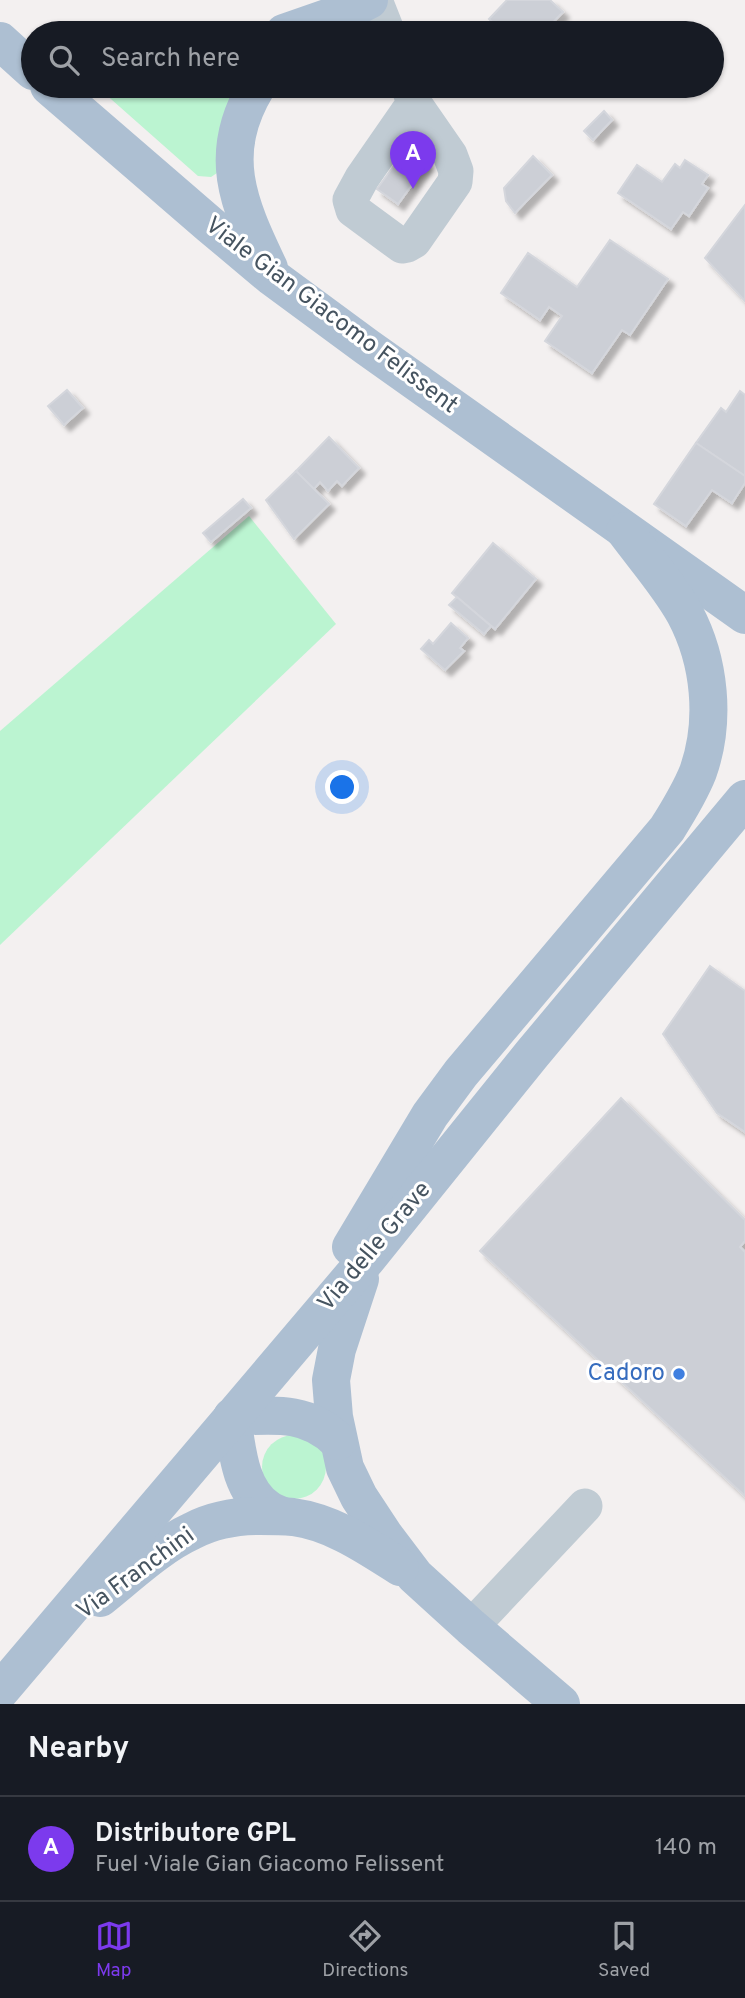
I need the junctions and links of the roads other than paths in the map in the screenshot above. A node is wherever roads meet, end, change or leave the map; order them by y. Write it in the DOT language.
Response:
graph roads {
  1 [pos="352,11"];
  2 [pos="321,21"];
  3 [pos="368,21"];
  4 [pos="0,30"];
  5 [pos="0,41"];
  6 [pos="21,43"];
  7 [pos="21,61"];
  8 [pos="63,98"];
  9 [pos="251,98"];
  10 [pos="272,277"];
  11 [pos="625,531"];
  12 [pos="745,615"];
  13 [pos="745,799"];
  14 [pos="366,1260"];
  15 [pos="290,1348"];
  16 [pos="232,1417"];
  17 [pos="342,1454"];
  18 [pos="585,1506"];
  19 [pos="290,1517"];
  20 [pos="415,1576"];
  21 [pos="471,1627"];
  22 [pos="38,1646"];
  23 [pos="0,1691"];
  24 [pos="561,1704"];
  1 -- 2 [label="main road"];
  1 -- 3 [label="lane"];
  4 -- 6 [label="main road"];
  5 -- 7 [label="main road"];
  8 -- 10 [label="main road, Viale Gian Giacomo Felissent"];
  9 -- 10 [label="main road"];
  10 -- 11 [label="main road, Viale Gian Giacomo Felissent"];
  11 -- 12 [label="main road, Viale Gian Giacomo Felissent"];
  11 -- 15 [label="main road"];
  13 -- 14 [label="main road, Via delle Grave"];
  14 -- 15 [label="main road, Via delle Grave"];
  14 -- 17 [label="main road, Via Franchini"];
  15 -- 16 [label="main road, Via delle Grave"];
  16 -- 17 [label="main road, Via Franchini"];
  16 -- 19 [label="main road, Via Franchini"];
  16 -- 22 [label="main road, Via delle Grave"];
  17 -- 19 [label="main road"];
  17 -- 20 [label="main road, Via Franchini"];
  18 -- 21 [label="lane"];
  19 -- 20 [label="main road, Via Franchini"];
  19 -- 22 [label="main road, Via Franchini"];
  20 -- 21 [label="main road, Via Franchini"];
  21 -- 24 [label="main road, Via Franchini"];
  22 -- 23 [label="main road, Via delle Grave"];
}
